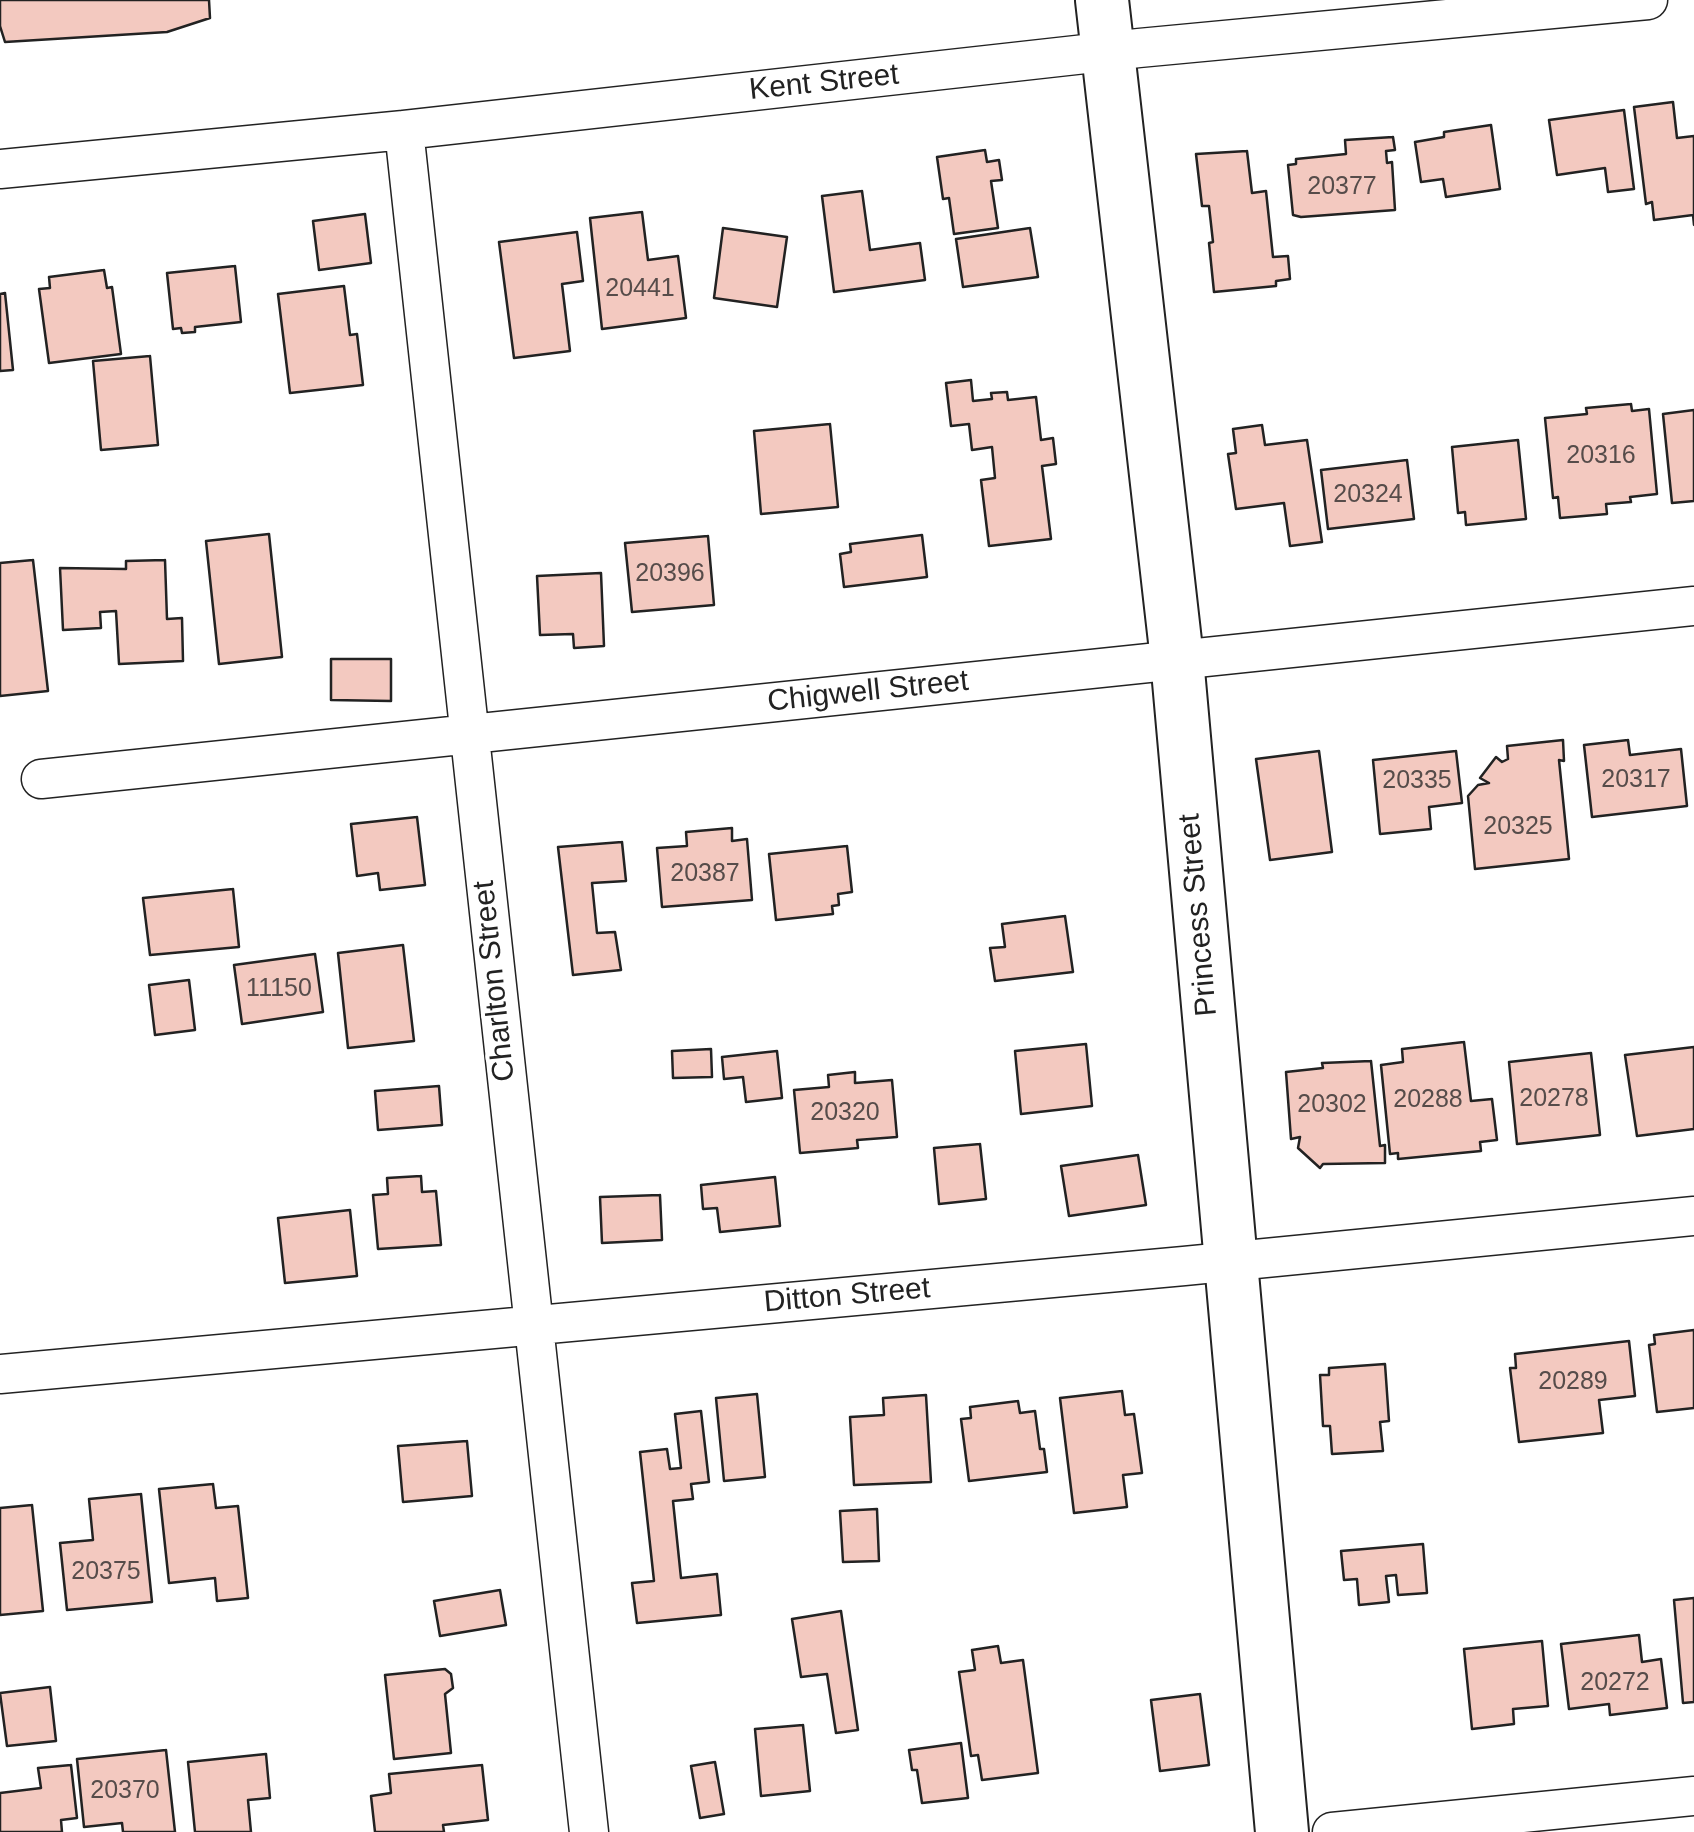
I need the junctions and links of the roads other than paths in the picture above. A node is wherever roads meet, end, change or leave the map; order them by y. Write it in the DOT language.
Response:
graph roads {
  1 [pos="1102,0"];
  2 [pos="1648,0"];
  3 [pos="1108,52"];
  4 [pos="404,130"];
  5 [pos="0,170"];
  6 [pos="1694,606"];
  7 [pos="1177,659"];
  8 [pos="468,734"];
  9 [pos="41,779"];
  10 [pos="1694,1216"];
  11 [pos="1229,1262"];
  12 [pos="532,1325"];
  13 [pos="0,1374"];
  14 [pos="1694,1796"];
  15 [pos="588,1832"];
  16 [pos="1282,1832"];
  17 [pos="1332,1832"];
  1 -- 3 [label="street, Princess Street"];
  2 -- 3 [label="street, Kent Street"];
  3 -- 4 [label="street, Kent Street"];
  3 -- 7 [label="street, Princess Street"];
  4 -- 5 [label="street, Kent Street"];
  4 -- 8 [label="street, Charlton Street"];
  6 -- 7 [label="street, Chigwell Street"];
  7 -- 8 [label="street, Chigwell Street"];
  7 -- 11 [label="street, Princess Street"];
  8 -- 9 [label="street, Chigwell Street"];
  8 -- 12 [label="street, Charlton Street"];
  10 -- 11 [label="street, Ditton Street"];
  11 -- 12 [label="street, Ditton Street"];
  11 -- 16 [label="street, Princess Street"];
  12 -- 13 [label="street, Ditton Street"];
  12 -- 15 [label="street, Charlton Street"];
  14 -- 17 [label="street"];
}
